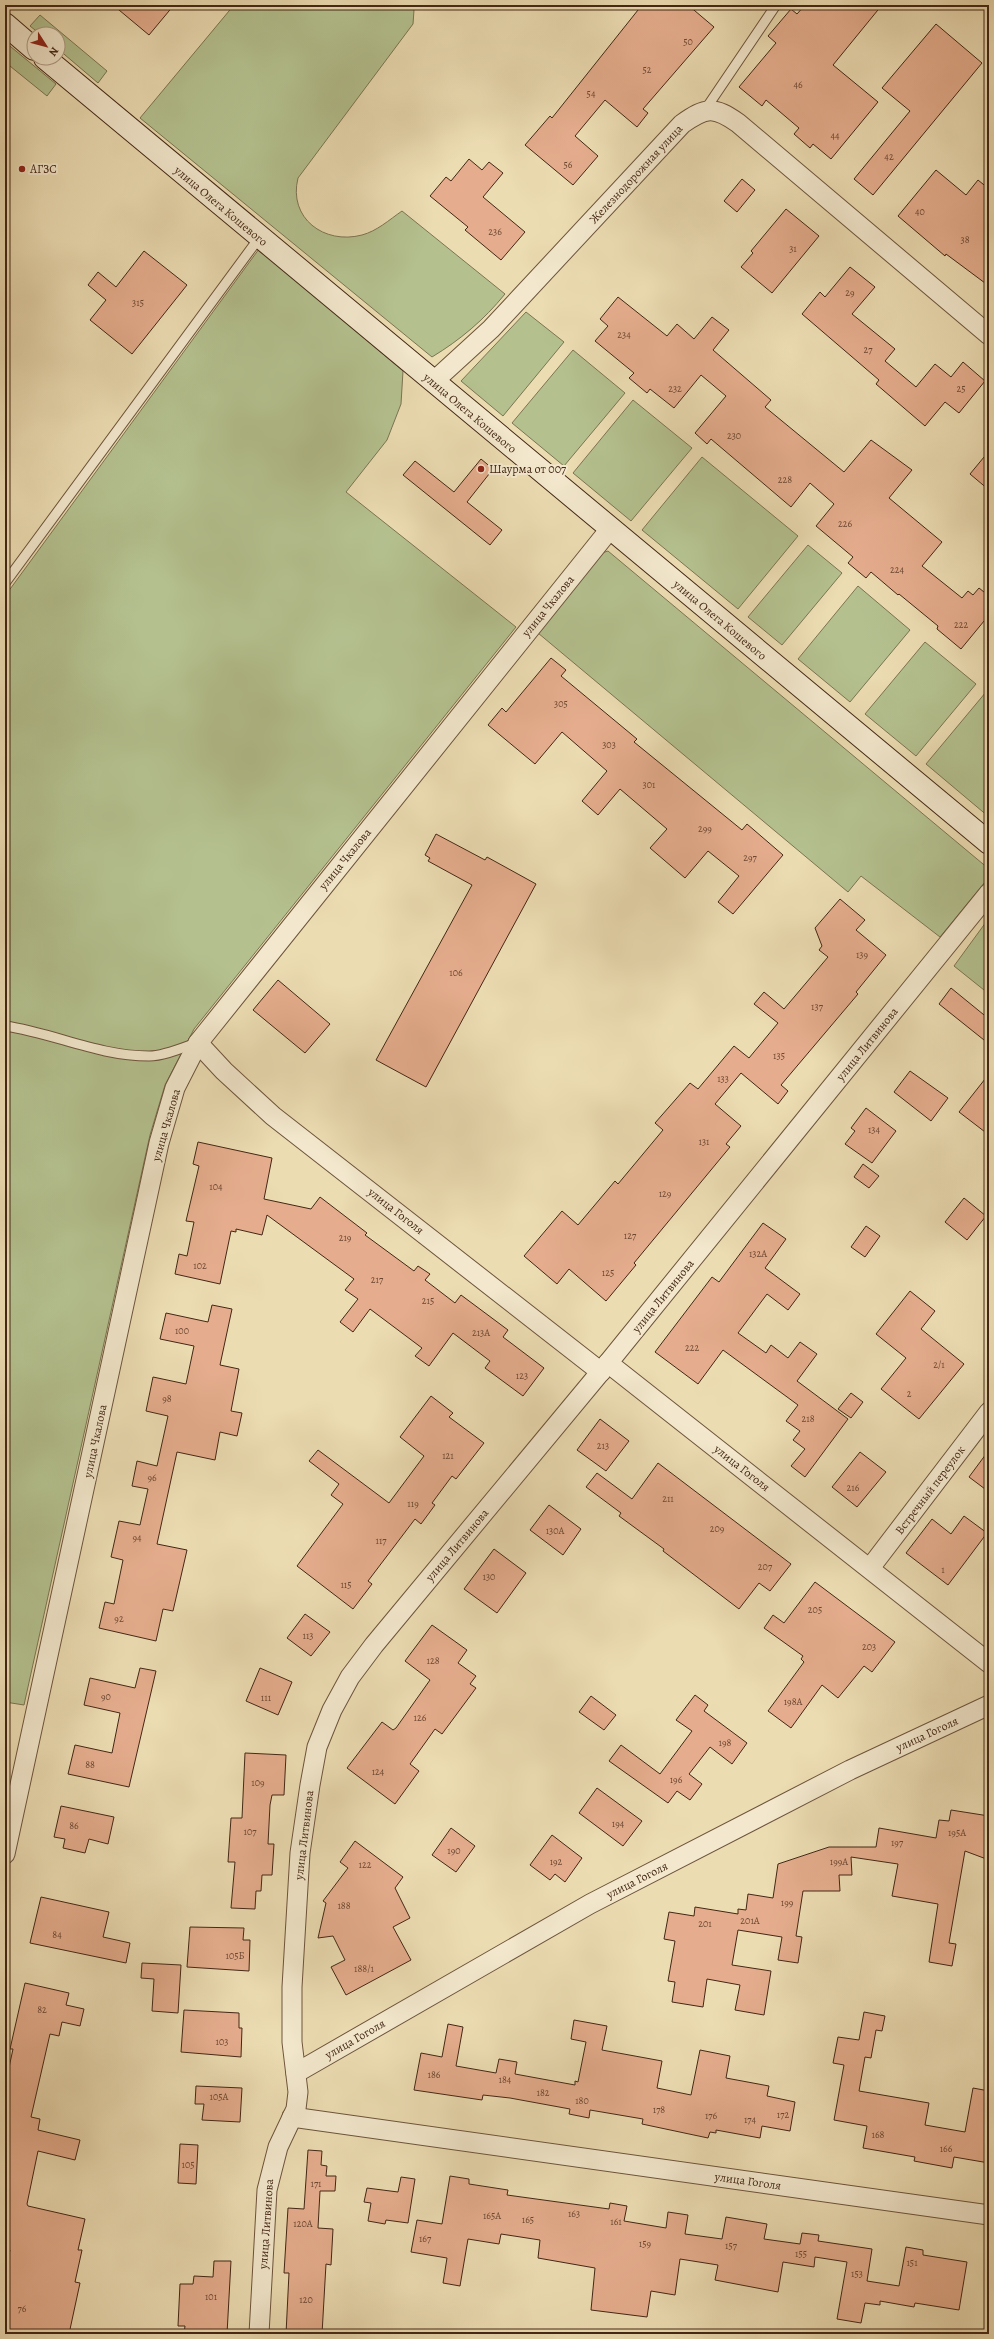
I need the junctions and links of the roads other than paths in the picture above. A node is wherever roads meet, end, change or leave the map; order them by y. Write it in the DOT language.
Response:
graph roads {
  1 [pos="776,5"];
  2 [pos="5,24"];
  3 [pos="26,42"];
  4 [pos="55,66"];
  5 [pos="705,111"];
  6 [pos="259,238"];
  7 [pos="989,335"];
  8 [pos="432,382"];
  9 [pos="610,529"];
  10 [pos="5,583"];
  11 [pos="989,843"];
  12 [pos="989,893"];
  13 [pos="5,1026"];
  14 [pos="198,1042"];
  15 [pos="605,1368"];
  16 [pos="989,1412"];
  17 [pos="870,1568"];
  18 [pos="989,1662"];
  19 [pos="989,1705"];
  20 [pos="5,1854"];
  21 [pos="296,2073"];
  22 [pos="292,2117"];
  23 [pos="989,2214"];
  24 [pos="259,2334"];
  1 -- 5 [label="lane"];
  2 -- 3 [label="main road"];
  4 -- 6 [label="main road, улица Олега Кошевого"];
  5 -- 7 [label="street"];
  5 -- 8 [label="street, Железнодорожная улица"];
  6 -- 8 [label="main road, улица Олега Кошевого"];
  6 -- 10 [label="lane"];
  8 -- 9 [label="main road, улица Олега Кошевого"];
  9 -- 11 [label="main road, улица Олега Кошевого"];
  9 -- 14 [label="street, улица Чкалова"];
  12 -- 15 [label="street, улица Литвинова"];
  13 -- 14 [label="lane"];
  14 -- 15 [label="street, улица Гоголя"];
  14 -- 20 [label="street, улица Чкалова"];
  15 -- 17 [label="street, улица Гоголя"];
  15 -- 21 [label="street, улица Литвинова"];
  16 -- 17 [label="street, Встречный переулок"];
  17 -- 18 [label="street, улица Гоголя"];
  19 -- 21 [label="street, улица Гоголя"];
  21 -- 22 [label="street, улица Литвинова"];
  22 -- 23 [label="street, улица Гоголя"];
  22 -- 24 [label="street, улица Литвинова"];
}
